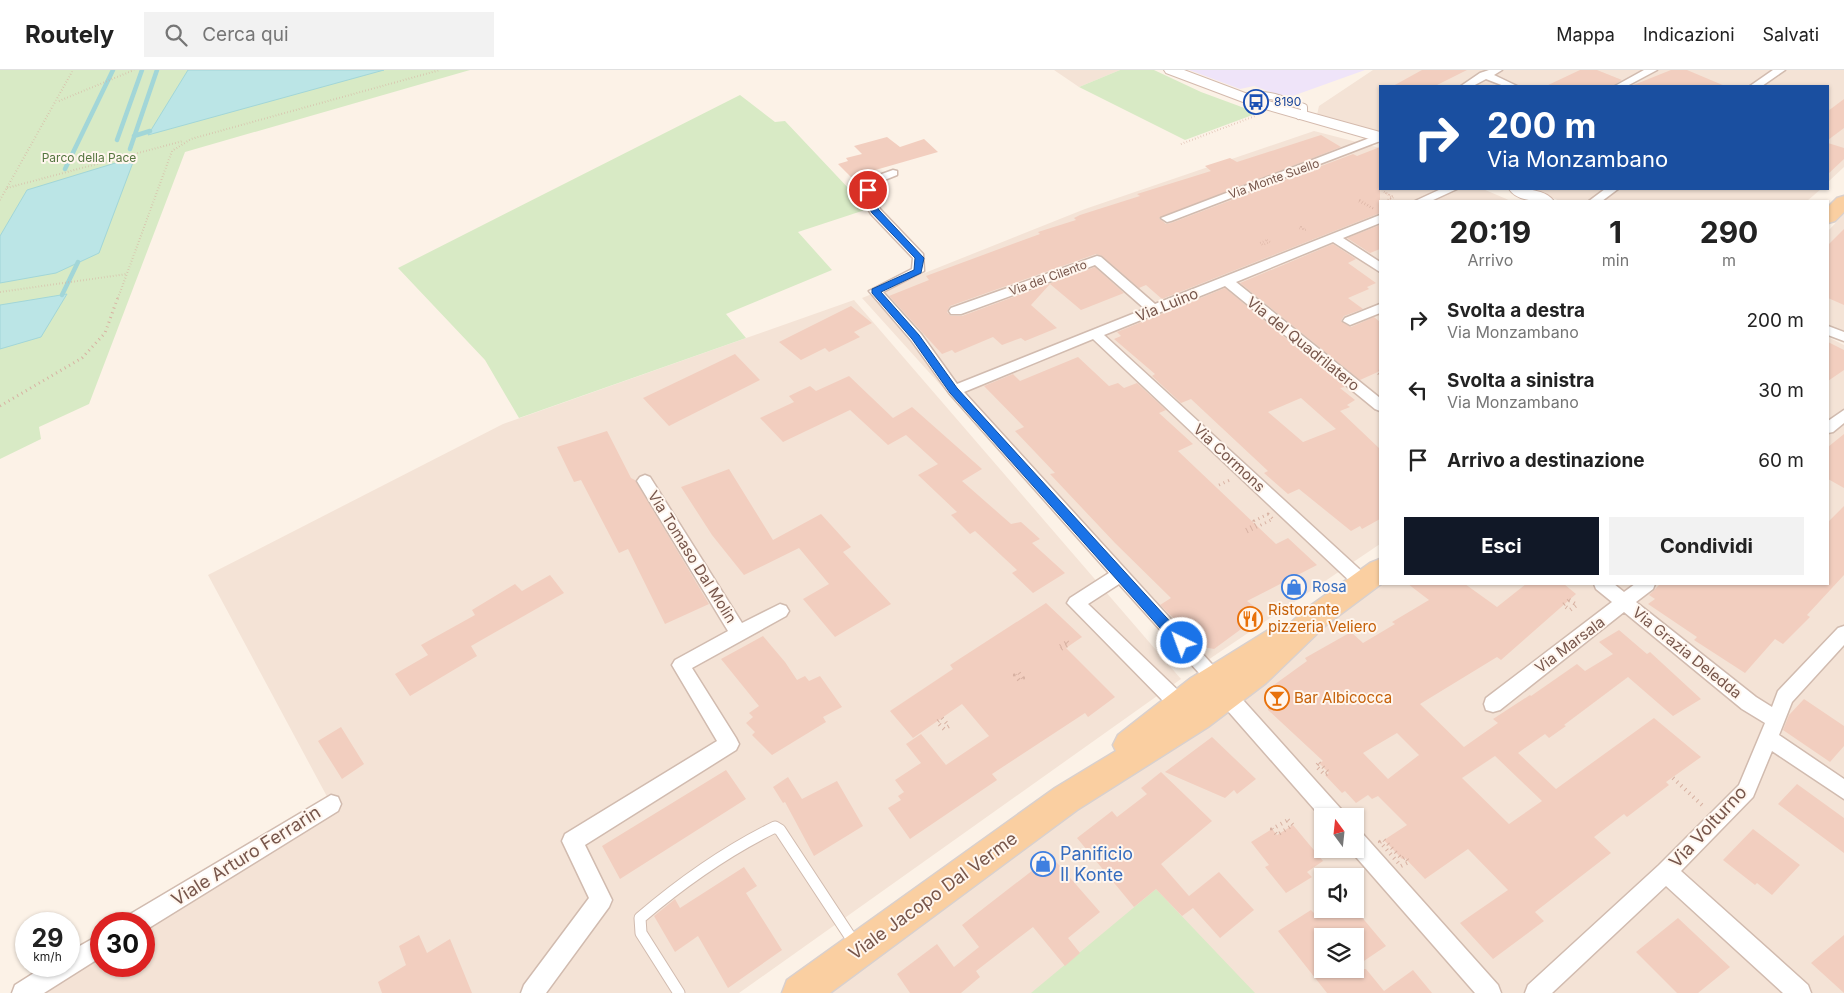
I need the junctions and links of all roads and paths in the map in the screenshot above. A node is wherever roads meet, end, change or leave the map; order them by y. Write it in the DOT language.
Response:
graph roads {
  1 [pos="73,70"];
  2 [pos="134,70"];
  3 [pos="440,70"];
  4 [pos="1171,70"];
  5 [pos="1497,70"];
  6 [pos="1652,70"];
  7 [pos="1780,70"];
  8 [pos="1484,75"];
  9 [pos="1468,85"];
  10 [pos="1509,85"];
  11 [pos="1622,85"];
  12 [pos="1757,85"];
  13 [pos="59,101"];
  14 [pos="1262,114"];
  15 [pos="1379,137"];
  16 [pos="1379,137"];
  17 [pos="191,139"];
  18 [pos="1181,144"];
  19 [pos="893,173"];
  20 [pos="7,188"];
  21 [pos="1448,190"];
  22 [pos="1519,190"];
  23 [pos="1611,190"];
  24 [pos="1387,199"];
  25 [pos="0,200"];
  26 [pos="1424,200"];
  27 [pos="1543,200"];
  28 [pos="1596,200"];
  29 [pos="1844,202"];
  30 [pos="1376,214"];
  31 [pos="1829,216"];
  32 [pos="1168,218"];
  33 [pos="1334,238"];
  34 [pos="1379,267"];
  35 [pos="127,274"];
  36 [pos="1227,281"];
  37 [pos="0,292"];
  38 [pos="1379,308"];
  39 [pos="1154,310"];
  40 [pos="956,311"];
  41 [pos="1350,321"];
  42 [pos="1829,330"];
  43 [pos="1095,334"];
  44 [pos="1844,337"];
  45 [pos="954,390"];
  46 [pos="1378,402"];
  47 [pos="0,406"];
  48 [pos="1844,415"];
  49 [pos="1829,427"];
  50 [pos="645,482"];
  51 [pos="1273,519"];
  52 [pos="1120,575"];
  53 [pos="1371,576"];
  54 [pos="1603,585"];
  55 [pos="1646,585"];
  56 [pos="1625,603"];
  57 [pos="780,611"];
  58 [pos="739,633"];
  59 [pos="1844,633"];
  60 [pos="1221,687"];
  61 [pos="1178,703"];
  62 [pos="1493,704"];
  63 [pos="1775,719"];
  64 [pos="1767,737"];
  65 [pos="1673,778"];
  66 [pos="1844,790"];
  67 [pos="1066,799"];
  68 [pos="331,804"];
  69 [pos="1327,808"];
  70 [pos="1718,820"];
  71 [pos="1272,829"];
  72 [pos="1364,850"];
  73 [pos="1666,872"];
  74 [pos="155,912"];
  75 [pos="859,950"];
  76 [pos="48,977"];
  77 [pos="22,993"];
  78 [pos="532,993"];
  79 [pos="678,993"];
  80 [pos="800,993"];
  81 [pos="1490,993"];
  82 [pos="1536,993"];
  83 [pos="1800,993"];
  1 -- 20 [label="path"];
  2 -- 13 [label="path"];
  3 -- 17 [label="path"];
  4 -- 15 [label="main road"];
  5 -- 8 [label="street"];
  6 -- 11 [label="street"];
  7 -- 12 [label="street"];
  8 -- 9 [label="street"];
  8 -- 10 [label="street"];
  14 -- 18 [label="path"];
  16 -- 32 [label="street, Via Monte Suello"];
  17 -- 20 [label="path"];
  17 -- 35 [label="path"];
  19 -- 45 [label="street"];
  20 -- 25 [label="path"];
  21 -- 26 [label="street"];
  22 -- 27 [label="main road"];
  23 -- 28 [label="street"];
  24 -- 24 [label="path"];
  29 -- 31 [label="main road"];
  30 -- 30 [label="path"];
  30 -- 33 [label="street, Via Luino"];
  33 -- 34 [label="street"];
  33 -- 36 [label="street, Via Luino"];
  35 -- 37 [label="path"];
  35 -- 47 [label="path"];
  36 -- 39 [label="street, Via Luino"];
  36 -- 46 [label="street, Via del Quadrilatero"];
  38 -- 41 [label="street"];
  39 -- 40 [label="street, Via del Cilento"];
  39 -- 43 [label="street, Via Luino"];
  42 -- 44 [label="street"];
  43 -- 45 [label="street, Via Luino"];
  43 -- 53 [label="street, Via Cormons"];
  45 -- 52 [label="street"];
  48 -- 49 [label="street"];
  50 -- 58 [label="street, Via Tomaso Dal Molin"];
  51 -- 51 [label="path"];
  52 -- 60 [label="street"];
  52 -- 61 [label="street"];
  53 -- 60 [label="main road, Viale Jacopo Dal Verme"];
  54 -- 56 [label="street, Via Grazia Deledda"];
  55 -- 56 [label="street, Via Marsala"];
  56 -- 62 [label="street, Via Marsala"];
  56 -- 63 [label="street, Via Grazia Deledda"];
  57 -- 58 [label="street, Via Tomaso Dal Molin"];
  58 -- 78 [label="street, Via Tomaso Dal Molin"];
  59 -- 63 [label="street, Via Volturno"];
  60 -- 61 [label="main road, Viale Jacopo Dal Verme"];
  60 -- 67 [label="main road, Viale Jacopo Dal Verme"];
  60 -- 69 [label="street"];
  61 -- 67 [label="main road, Viale Jacopo Dal Verme"];
  63 -- 64 [label="street, Via Volturno"];
  64 -- 66 [label="street"];
  64 -- 70 [label="street, Via Volturno"];
  65 -- 70 [label="path"];
  67 -- 75 [label="main road, Viale Jacopo Dal Verme"];
  68 -- 74 [label="street, Viale Arturo Ferrarin"];
  70 -- 73 [label="street, Via Volturno"];
  71 -- 71 [label="path"];
  72 -- 81 [label="street"];
  73 -- 82 [label="street, Via Volturno"];
  73 -- 83 [label="street"];
  75 -- 79 [label="lane"];
  75 -- 80 [label="main road, Viale Jacopo Dal Verme"];
  76 -- 77 [label="street"];
}
